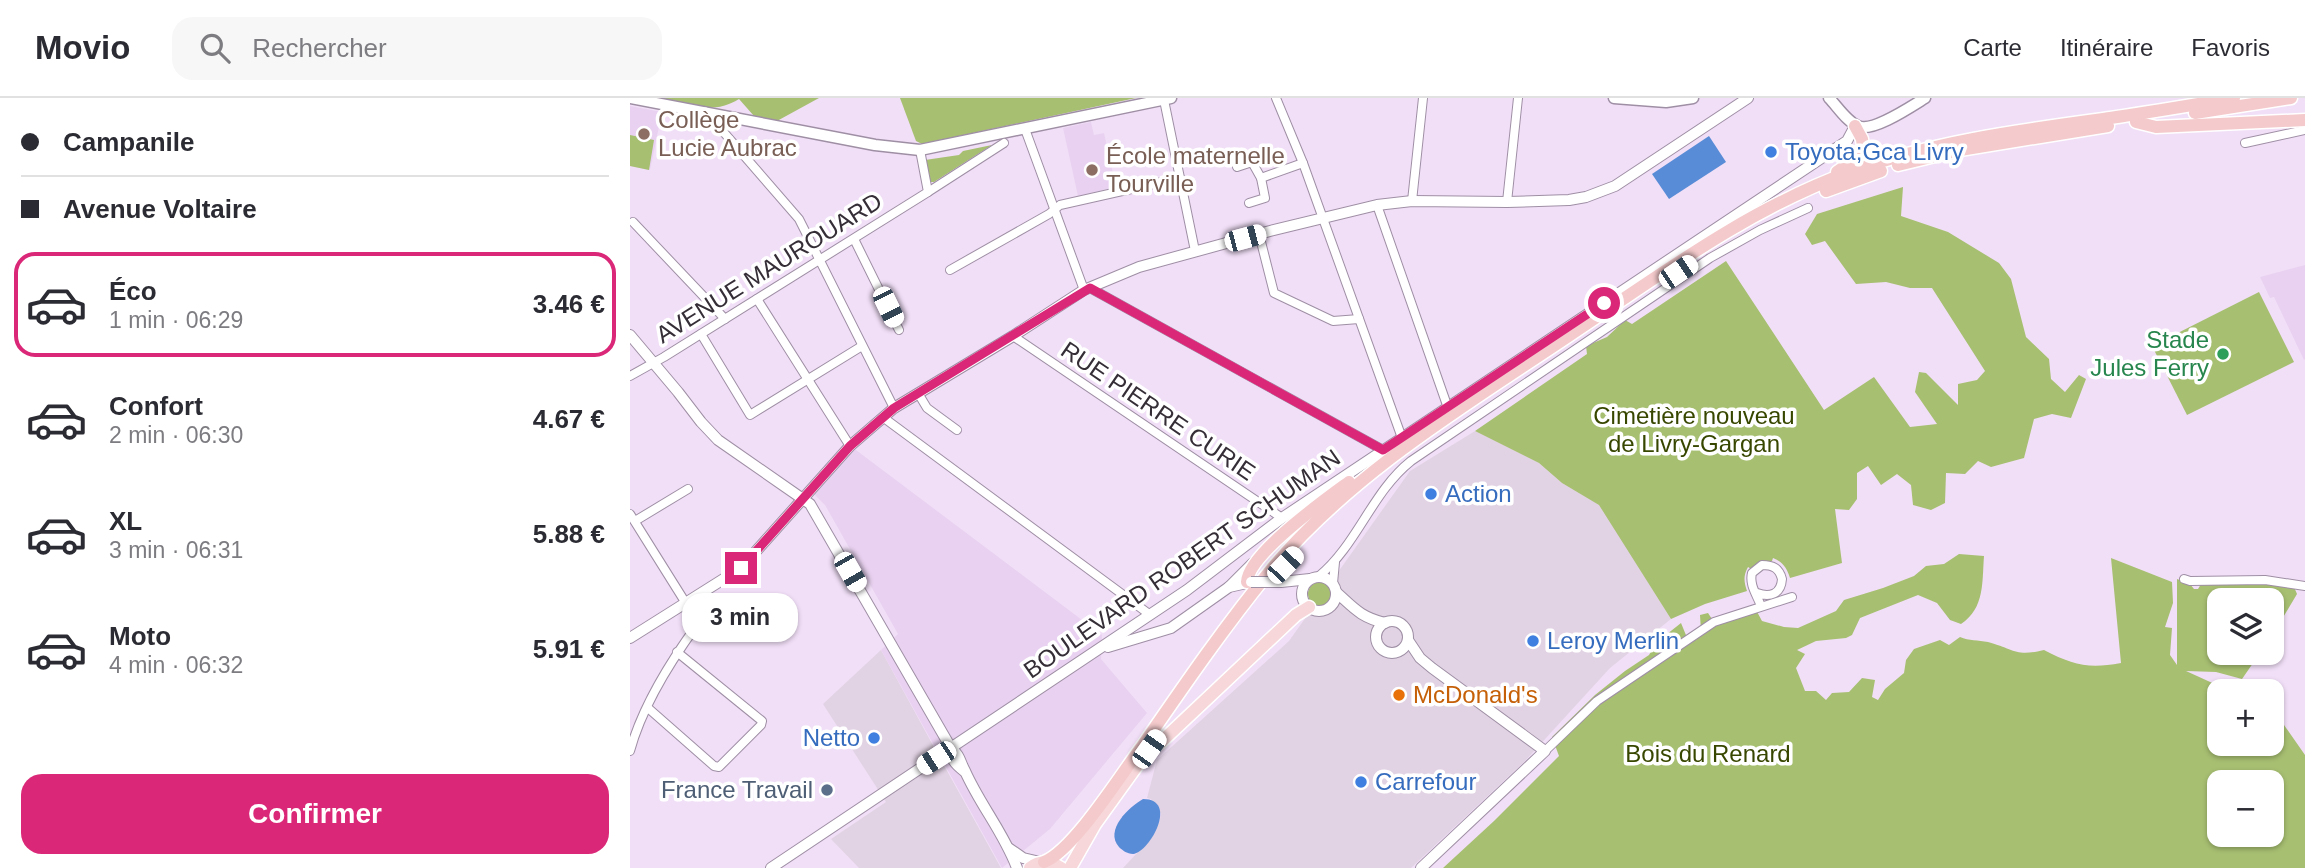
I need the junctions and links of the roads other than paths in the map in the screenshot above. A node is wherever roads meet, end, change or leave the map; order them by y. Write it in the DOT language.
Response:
graph roads {
  1 [pos="1276,98"];
  2 [pos="1283,98"];
  3 [pos="1423,98"];
  4 [pos="1518,98"];
  5 [pos="1614,98"];
  6 [pos="1693,98"];
  7 [pos="1748,98"];
  8 [pos="1829,98"];
  9 [pos="1925,98"];
  10 [pos="2175,98"];
  11 [pos="2234,98"];
  12 [pos="2291,98"];
  13 [pos="630,99"];
  14 [pos="1167,99"];
  15 [pos="708,113"];
  16 [pos="2113,117"];
  17 [pos="2305,120"];
  18 [pos="2136,122"];
  19 [pos="1855,126"];
  20 [pos="1290,127"];
  21 [pos="1026,129"];
  22 [pos="2305,130"];
  23 [pos="1004,143"];
  24 [pos="2245,143"];
  25 [pos="920,150"];
  26 [pos="1303,163"];
  27 [pos="1237,167"];
  28 [pos="1180,178"];
  29 [pos="1261,178"];
  30 [pos="1807,190"];
  31 [pos="928,192"];
  32 [pos="1412,201"];
  33 [pos="1507,202"];
  34 [pos="1250,203"];
  35 [pos="1377,205"];
  36 [pos="1808,208"];
  37 [pos="1054,209"];
  38 [pos="1322,218"];
  39 [pos="633,222"];
  40 [pos="1259,234"];
  41 [pos="854,239"];
  42 [pos="1195,251"];
  43 [pos="819,261"];
  44 [pos="950,270"];
  45 [pos="1087,289"];
  46 [pos="757,299"];
  47 [pos="725,319"];
  48 [pos="1359,319"];
  49 [pos="899,330"];
  50 [pos="701,334"];
  51 [pos="630,335"];
  52 [pos="1013,336"];
  53 [pos="862,346"];
  54 [pos="653,362"];
  55 [pos="630,376"];
  56 [pos="808,380"];
  57 [pos="918,393"];
  58 [pos="894,408"];
  59 [pos="1448,408"];
  60 [pos="884,418"];
  61 [pos="957,430"];
  62 [pos="1402,438"];
  63 [pos="850,446"];
  64 [pos="1383,457"];
  65 [pos="688,489"];
  66 [pos="803,498"];
  67 [pos="632,517"];
  68 [pos="1282,518"];
  69 [pos="1256,560"];
  70 [pos="1335,562"];
  71 [pos="1315,578"];
  72 [pos="2184,579"];
  73 [pos="1249,582"];
  74 [pos="1284,582"];
  75 [pos="1782,585"];
  76 [pos="2305,586"];
  77 [pos="1229,587"];
  78 [pos="1334,588"];
  79 [pos="1302,593"];
  80 [pos="1757,593"];
  81 [pos="686,603"];
  82 [pos="1331,606"];
  83 [pos="1349,606"];
  84 [pos="1761,606"];
  85 [pos="1309,607"];
  86 [pos="1145,617"];
  87 [pos="1368,619"];
  88 [pos="1385,623"];
  89 [pos="1156,633"];
  90 [pos="1376,633"];
  91 [pos="630,638"];
  92 [pos="1408,640"];
  93 [pos="1097,650"];
  94 [pos="677,652"];
  95 [pos="1400,652"];
  96 [pos="1420,658"];
  97 [pos="648,708"];
  98 [pos="633,726"];
  99 [pos="951,748"];
  100 [pos="1149,749"];
  101 [pos="630,751"];
  102 [pos="1545,751"];
  103 [pos="1010,849"];
  104 [pos="1038,864"];
  105 [pos="771,868"];
  106 [pos="1017,868"];
  107 [pos="1061,868"];
  108 [pos="1070,868"];
  109 [pos="1421,868"];
  1 -- 20 [label="street"];
  2 -- 20 [label="street"];
  3 -- 32 [label="street"];
  4 -- 33 [label="street"];
  5 -- 6 [label="main road"];
  7 -- 33 [label="street"];
  8 -- 19 [label="main road"];
  9 -- 19 [label="main road"];
  10 -- 16 [label="highway"];
  11 -- 16 [label="highway"];
  12 -- 18 [label="highway"];
  13 -- 15 [label="main road"];
  14 -- 21 [label="main road"];
  14 -- 28 [label="street"];
  15 -- 25 [label="main road"];
  15 -- 43 [label="street"];
  16 -- 30 [label="highway"];
  17 -- 18 [label="highway"];
  18 -- 100 [label="highway"];
  19 -- 30 [label="highway"];
  19 -- 59 [label="street, BOULEVARD ROBERT SCHUMAN"];
  20 -- 26 [label="street"];
  21 -- 25 [label="main road"];
  21 -- 37 [label="street"];
  22 -- 24 [label="street"];
  23 -- 31 [label="street, AVENUE MAUROUARD"];
  25 -- 31 [label="street"];
  26 -- 29 [label="street"];
  26 -- 38 [label="street"];
  27 -- 29 [label="street"];
  28 -- 37 [label="street"];
  28 -- 42 [label="street"];
  29 -- 34 [label="street"];
  30 -- 64 [label="highway"];
  31 -- 41 [label="street, AVENUE MAUROUARD"];
  32 -- 33 [label="street"];
  32 -- 35 [label="street"];
  35 -- 38 [label="street"];
  35 -- 59 [label="street"];
  36 -- 70 [label="street"];
  37 -- 44 [label="street"];
  37 -- 45 [label="street"];
  38 -- 40 [label="street"];
  38 -- 48 [label="street"];
  39 -- 47 [label="street"];
  40 -- 42 [label="street"];
  40 -- 48 [label="street"];
  41 -- 43 [label="street, AVENUE MAUROUARD"];
  41 -- 49 [label="street"];
  42 -- 45 [label="street"];
  43 -- 46 [label="street, AVENUE MAUROUARD"];
  43 -- 53 [label="street"];
  45 -- 52 [label="street"];
  45 -- 64 [label="street"];
  46 -- 47 [label="street, AVENUE MAUROUARD"];
  46 -- 56 [label="street"];
  47 -- 50 [label="street, AVENUE MAUROUARD"];
  48 -- 62 [label="street"];
  50 -- 54 [label="street, AVENUE MAUROUARD"];
  50 -- 56 [label="street"];
  51 -- 54 [label="street"];
  52 -- 57 [label="street"];
  52 -- 68 [label="street, RUE PIERRE CURIE"];
  53 -- 56 [label="street"];
  53 -- 58 [label="street"];
  54 -- 55 [label="street, AVENUE MAUROUARD"];
  54 -- 66 [label="street"];
  56 -- 63 [label="street"];
  57 -- 58 [label="street"];
  57 -- 61 [label="street"];
  58 -- 60 [label="street"];
  59 -- 62 [label="street, BOULEVARD ROBERT SCHUMAN"];
  60 -- 63 [label="street"];
  60 -- 86 [label="street"];
  62 -- 64 [label="street, BOULEVARD ROBERT SCHUMAN"];
  63 -- 66 [label="street"];
  64 -- 68 [label="street, BOULEVARD ROBERT SCHUMAN"];
  64 -- 69 [label="highway"];
  64 -- 104 [label="highway"];
  65 -- 67 [label="street"];
  66 -- 81 [label="street"];
  66 -- 99 [label="street"];
  67 -- 81 [label="street"];
  68 -- 86 [label="street, BOULEVARD ROBERT SCHUMAN"];
  69 -- 73 [label="highway"];
  69 -- 77 [label="street"];
  70 -- 71 [label="street"];
  70 -- 78 [label="street"];
  71 -- 74 [label="street"];
  71 -- 78 [label="street"];
  71 -- 79 [label="street"];
  72 -- 76 [label="street"];
  73 -- 74 [label="street, bridge"];
  73 -- 77 [label="street"];
  74 -- 79 [label="street"];
  75 -- 80 [label="street"];
  75 -- 80 [label="street"];
  75 -- 84 [label="street"];
  77 -- 89 [label="street"];
  78 -- 82 [label="street"];
  78 -- 83 [label="street"];
  79 -- 85 [label="street"];
  80 -- 84 [label="street"];
  81 -- 91 [label="street"];
  81 -- 94 [label="street"];
  82 -- 83 [label="street"];
  82 -- 85 [label="street"];
  83 -- 87 [label="street"];
  84 -- 102 [label="street"];
  85 -- 100 [label="main road"];
  86 -- 89 [label="street"];
  86 -- 93 [label="street, BOULEVARD ROBERT SCHUMAN"];
  87 -- 88 [label="street"];
  87 -- 90 [label="street"];
  88 -- 90 [label="street"];
  88 -- 92 [label="street"];
  89 -- 93 [label="street"];
  90 -- 95 [label="street"];
  92 -- 95 [label="street"];
  92 -- 96 [label="street"];
  93 -- 99 [label="street, BOULEVARD ROBERT SCHUMAN"];
  94 -- 97 [label="street"];
  94 -- 97 [label="street"];
  95 -- 96 [label="street"];
  96 -- 102 [label="street"];
  97 -- 98 [label="street"];
  98 -- 101 [label="street"];
  99 -- 103 [label="street"];
  99 -- 105 [label="street, BOULEVARD ROBERT SCHUMAN"];
  100 -- 108 [label="main road"];
  102 -- 109 [label="street"];
  103 -- 104 [label="street"];
  103 -- 106 [label="street"];
  104 -- 107 [label="main road"];
}
